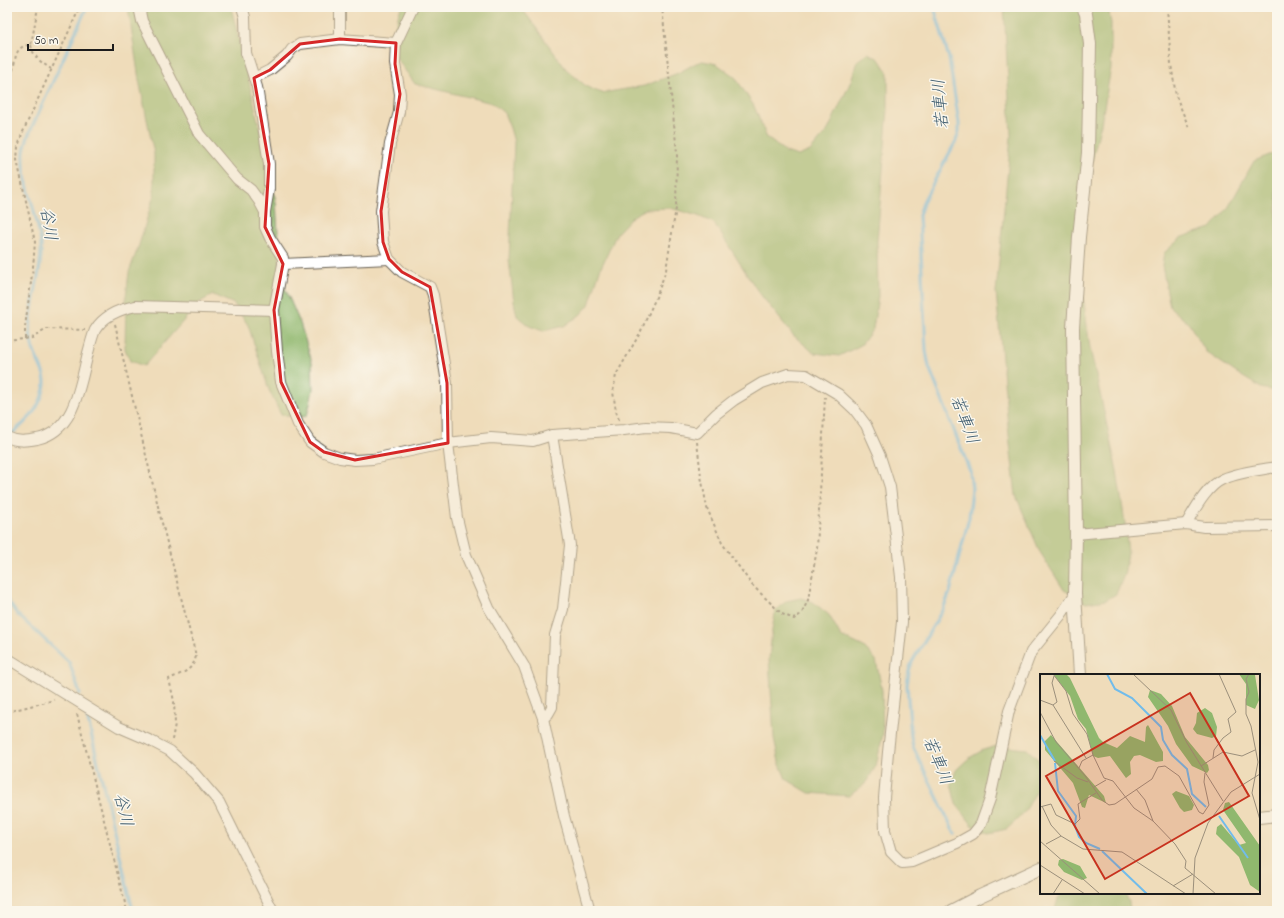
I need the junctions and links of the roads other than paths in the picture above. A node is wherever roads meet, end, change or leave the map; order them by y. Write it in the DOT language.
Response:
graph roads {
  1 [pos="139,7"];
  2 [pos="242,7"];
  3 [pos="340,7"];
  4 [pos="413,7"];
  5 [pos="1083,7"];
  6 [pos="340,39"];
  7 [pos="396,43"];
  8 [pos="254,78"];
  9 [pos="265,212"];
  10 [pos="389,259"];
  11 [pos="283,264"];
  12 [pos="274,310"];
  13 [pos="552,435"];
  14 [pos="10,438"];
  15 [pos="448,443"];
  16 [pos="1277,467"];
  17 [pos="1186,524"];
  18 [pos="1277,526"];
  19 [pos="1076,534"];
  20 [pos="1075,594"];
  21 [pos="7,658"];
  22 [pos="1080,674"];
  23 [pos="543,718"];
  24 [pos="1277,815"];
  25 [pos="1260,817"];
  26 [pos="1040,868"];
  27 [pos="273,911"];
  28 [pos="590,911"];
  29 [pos="951,911"];
  1 -- 9 [label="street"];
  2 -- 8 [label="street"];
  3 -- 6 [label="street"];
  4 -- 7 [label="street"];
  5 -- 19 [label="street"];
  6 -- 7 [label="street"];
  6 -- 8 [label="street"];
  7 -- 10 [label="street"];
  8 -- 9 [label="street"];
  9 -- 11 [label="street"];
  10 -- 11 [label="street"];
  10 -- 15 [label="street"];
  11 -- 12 [label="street"];
  12 -- 14 [label="street"];
  12 -- 15 [label="street"];
  13 -- 15 [label="street"];
  13 -- 20 [label="street"];
  13 -- 23 [label="street"];
  15 -- 23 [label="street"];
  16 -- 17 [label="street"];
  17 -- 18 [label="street"];
  17 -- 19 [label="street"];
  19 -- 20 [label="street"];
  20 -- 22 [label="street"];
  21 -- 27 [label="street"];
  23 -- 28 [label="street"];
  24 -- 25 [label="street"];
  26 -- 29 [label="street"];
}
